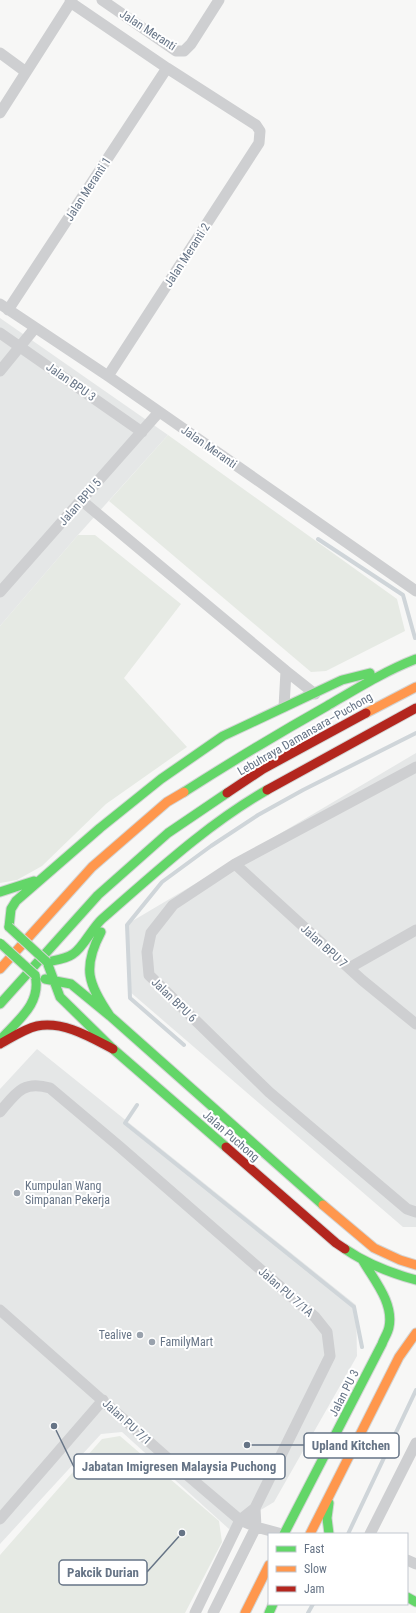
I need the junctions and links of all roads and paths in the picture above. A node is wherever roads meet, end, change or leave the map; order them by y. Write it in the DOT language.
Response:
graph roads {
  1 [pos="102,0"];
  2 [pos="219,0"];
  3 [pos="71,1"];
  4 [pos="0,53"];
  5 [pos="167,68"];
  6 [pos="26,72"];
  7 [pos="0,113"];
  8 [pos="4,307"];
  9 [pos="35,328"];
  10 [pos="0,333"];
  11 [pos="20,347"];
  12 [pos="0,371"];
  13 [pos="108,376"];
  14 [pos="159,412"];
  15 [pos="142,432"];
  16 [pos="81,500"];
  17 [pos="416,591"];
  18 [pos="0,592"];
  19 [pos="416,659"];
  20 [pos="398,666"];
  21 [pos="286,671"];
  22 [pos="416,687"];
  23 [pos="315,694"];
  24 [pos="416,708"];
  25 [pos="280,709"];
  26 [pos="416,767"];
  27 [pos="236,864"];
  28 [pos="42,879"];
  29 [pos="0,892"];
  30 [pos="120,904"];
  31 [pos="4,927"];
  32 [pos="416,930"];
  33 [pos="0,943"];
  34 [pos="47,962"];
  35 [pos="349,968"];
  36 [pos="0,969"];
  37 [pos="35,975"];
  38 [pos="53,980"];
  39 [pos="0,1004"];
  40 [pos="110,1016"];
  41 [pos="416,1024"];
  42 [pos="0,1040"];
  43 [pos="0,1044"];
  44 [pos="113,1049"];
  45 [pos="0,1112"];
  46 [pos="416,1212"];
  47 [pos="362,1261"];
  48 [pos="416,1265"];
  49 [pos="416,1280"];
  50 [pos="1,1313"];
  51 [pos="416,1333"];
  52 [pos="103,1400"];
  53 [pos="416,1443"];
  54 [pos="329,1496"];
  55 [pos="256,1508"];
  56 [pos="0,1519"];
  57 [pos="240,1520"];
  58 [pos="256,1528"];
  59 [pos="278,1533"];
  60 [pos="284,1533"];
  61 [pos="310,1533"];
  62 [pos="329,1533"];
  63 [pos="371,1533"];
  64 [pos="268,1567"];
  65 [pos="195,1613"];
  66 [pos="213,1613"];
  67 [pos="245,1613"];
  1 -- 2 [label="street, Jalan Meranti"];
  3 -- 5 [label="street"];
  3 -- 6 [label="street"];
  4 -- 6 [label="street"];
  5 -- 8 [label="street, Jalan Meranti 1"];
  5 -- 13 [label="street, Jalan Meranti 2"];
  6 -- 7 [label="street"];
  8 -- 9 [label="street, Jalan Meranti"];
  9 -- 11 [label="street"];
  9 -- 13 [label="street, Jalan Meranti"];
  10 -- 11 [label="street, Jalan BPU 3"];
  11 -- 12 [label="street"];
  11 -- 15 [label="street, Jalan BPU 3"];
  13 -- 14 [label="street, Jalan Meranti"];
  14 -- 15 [label="street, Jalan BPU 5"];
  14 -- 17 [label="street, Jalan Meranti"];
  15 -- 16 [label="street, Jalan BPU 5"];
  16 -- 18 [label="street, Jalan BPU 5"];
  16 -- 21 [label="street"];
  19 -- 20 [label="main road, Lebuhraya Damansara–Puchong"];
  20 -- 23 [label="main road"];
  20 -- 36 [label="main road, Lebuhraya Damansara–Puchong"];
  21 -- 23 [label="street"];
  21 -- 25 [label="street"];
  22 -- 39 [label="main road, Lebuhraya Damansara–Puchong"];
  23 -- 25 [label="main road"];
  24 -- 30 [label="main road"];
  25 -- 28 [label="main road"];
  26 -- 27 [label="street, Jalan BPU 6"];
  27 -- 35 [label="street, Jalan BPU 7"];
  27 -- 46 [label="street, Jalan BPU 6"];
  28 -- 29 [label="main road"];
  28 -- 31 [label="main road"];
  30 -- 34 [label="main road"];
  30 -- 40 [label="main road"];
  31 -- 34 [label="main road, Jalan Puchong, bridge"];
  32 -- 35 [label="street"];
  33 -- 37 [label="main road, Jalan Puchong, bridge"];
  34 -- 38 [label="main road, Jalan Puchong"];
  35 -- 41 [label="street, Jalan BPU 7"];
  37 -- 38 [label="main road, Jalan Puchong"];
  37 -- 42 [label="main road"];
  38 -- 40 [label="main road, Jalan Puchong"];
  38 -- 44 [label="main road, Jalan Puchong"];
  40 -- 48 [label="main road, Jalan Puchong"];
  43 -- 44 [label="main road"];
  44 -- 47 [label="main road, Jalan Puchong"];
  45 -- 55 [label="street, Jalan PU 7/1A"];
  47 -- 49 [label="main road, Jalan Puchong"];
  47 -- 60 [label="main road, Jalan PU 3"];
  50 -- 52 [label="street, Jalan PU 7/1"];
  51 -- 54 [label="main road"];
  52 -- 56 [label="street"];
  52 -- 57 [label="street, Jalan PU 7/1"];
  53 -- 63 [label="street"];
  54 -- 61 [label="main road"];
  54 -- 62 [label="main road"];
  55 -- 57 [label="street, Jalan PU 7/1A"];
  55 -- 58 [label="street"];
  57 -- 58 [label="street, Jalan PU 7/1"];
  57 -- 65 [label="street, Jalan PU 7/1A"];
  58 -- 59 [label="street, Jalan PU 7/1"];
  58 -- 66 [label="street"];
  64 -- 67 [label="main road"];
}
